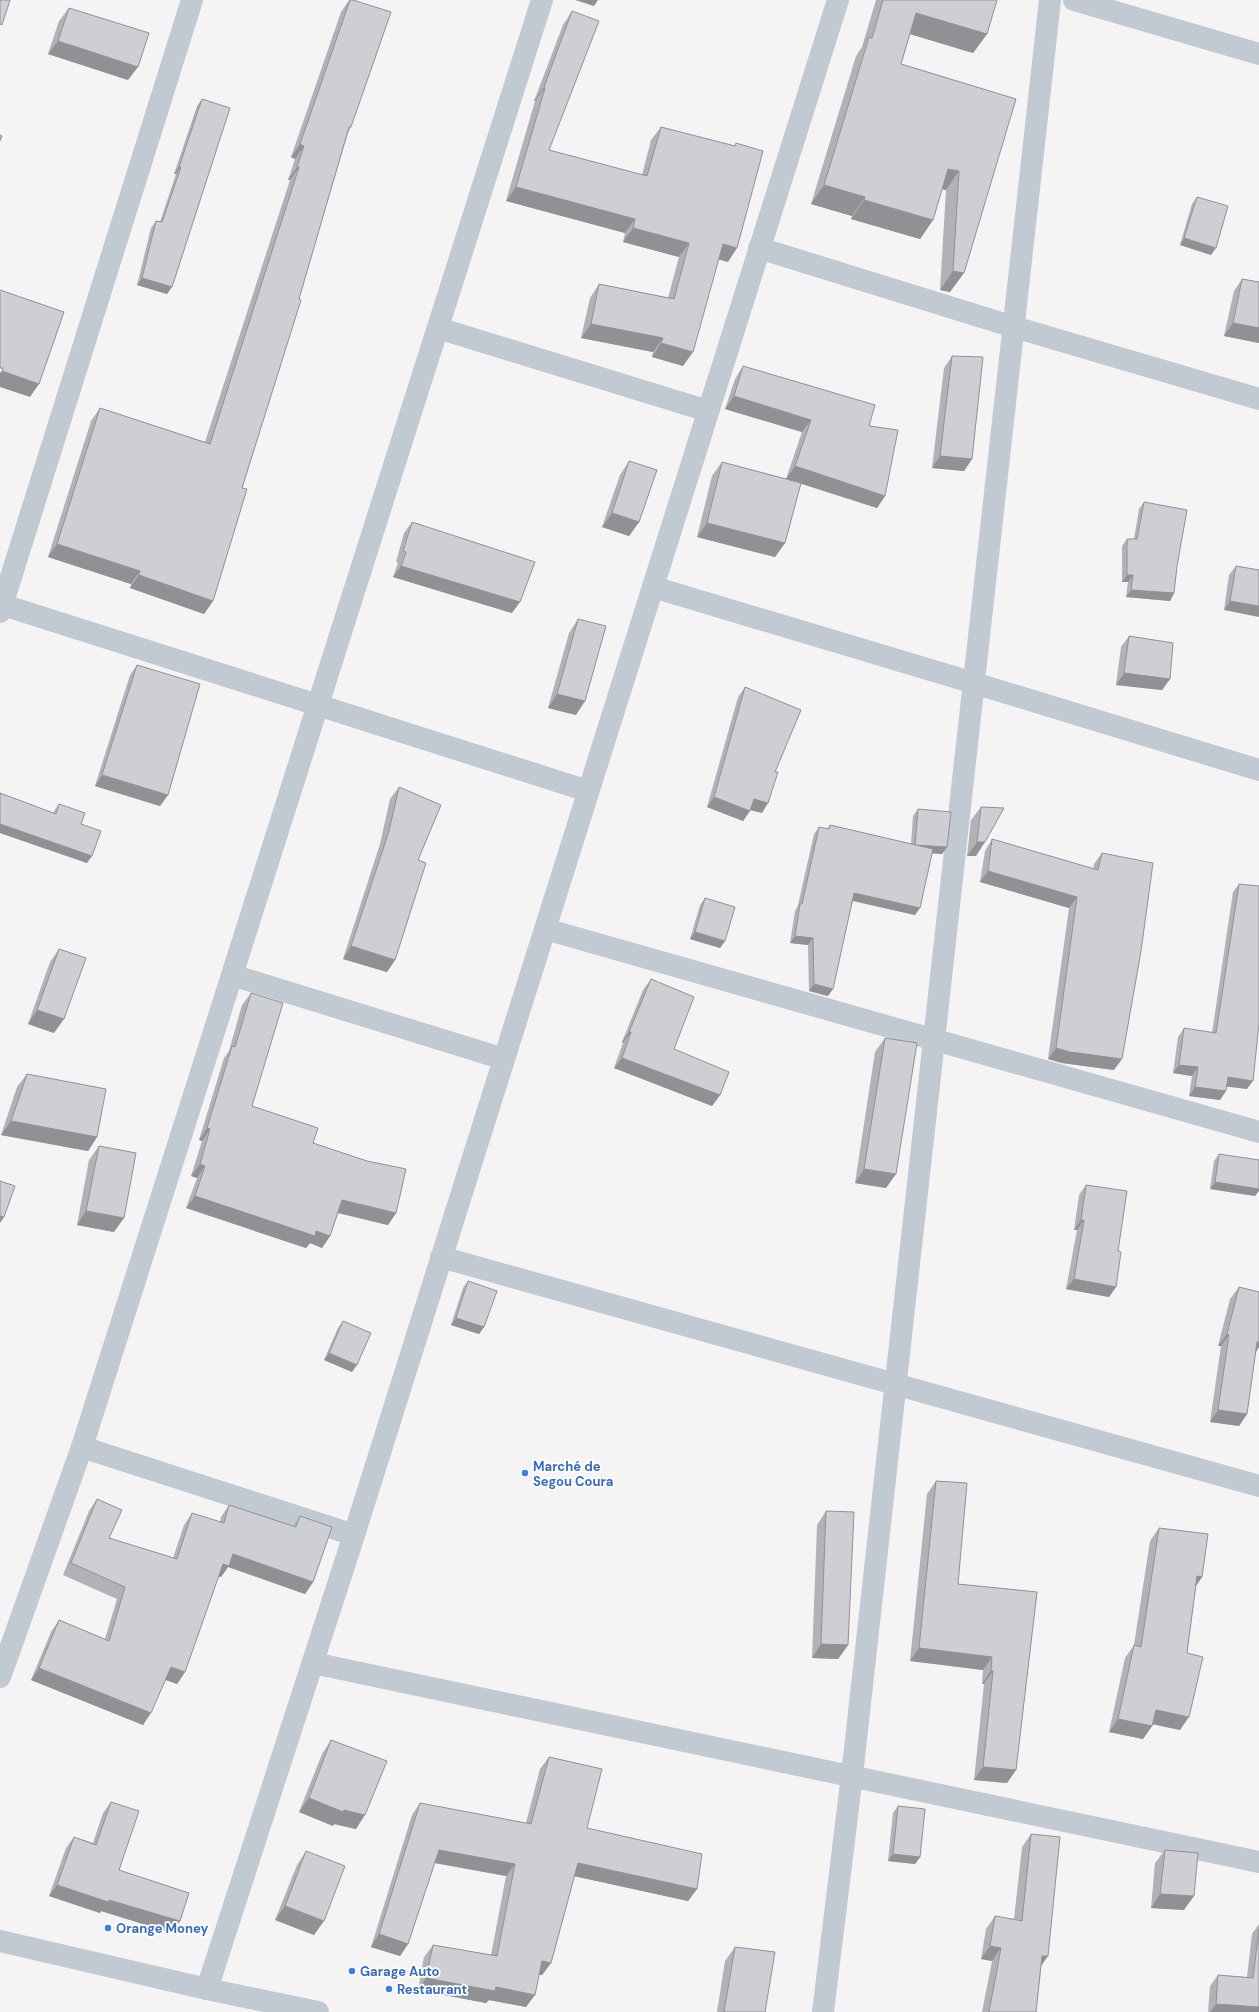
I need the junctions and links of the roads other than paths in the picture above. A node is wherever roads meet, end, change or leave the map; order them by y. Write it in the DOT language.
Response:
graph roads {
  1 [pos="192,0"];
  2 [pos="542,0"];
  3 [pos="838,0"];
  4 [pos="1050,0"];
  5 [pos="1074,0"];
  6 [pos="1259,54"];
  7 [pos="759,248"];
  8 [pos="1014,327"];
  9 [pos="438,328"];
  10 [pos="1259,399"];
  11 [pos="708,411"];
  12 [pos="653,587"];
  13 [pos="1,607"];
  14 [pos="974,683"];
  15 [pos="318,705"];
  16 [pos="1259,770"];
  17 [pos="588,791"];
  18 [pos="544,929"];
  19 [pos="232,975"];
  20 [pos="935,1039"];
  21 [pos="504,1059"];
  22 [pos="1259,1132"];
  23 [pos="441,1257"];
  24 [pos="896,1384"];
  25 [pos="82,1447"];
  26 [pos="1259,1486"];
  27 [pos="354,1535"];
  28 [pos="313,1663"];
  29 [pos="0,1677"];
  30 [pos="852,1775"];
  31 [pos="1259,1862"];
  32 [pos="0,1941"];
  33 [pos="207,1989"];
  34 [pos="318,2012"];
  35 [pos="823,2012"];
  1 -- 13 [label="street"];
  2 -- 9 [label="street"];
  3 -- 7 [label="street"];
  4 -- 8 [label="street"];
  5 -- 6 [label="street"];
  7 -- 8 [label="street"];
  7 -- 11 [label="street"];
  8 -- 10 [label="street"];
  8 -- 14 [label="street"];
  9 -- 11 [label="street"];
  9 -- 15 [label="street"];
  11 -- 12 [label="street"];
  12 -- 14 [label="street"];
  12 -- 17 [label="street"];
  13 -- 15 [label="street"];
  14 -- 16 [label="street"];
  14 -- 20 [label="street"];
  15 -- 17 [label="street"];
  15 -- 19 [label="street"];
  17 -- 18 [label="street"];
  18 -- 20 [label="street"];
  18 -- 21 [label="street"];
  19 -- 21 [label="street"];
  19 -- 25 [label="street"];
  20 -- 22 [label="street"];
  20 -- 24 [label="street"];
  21 -- 23 [label="street"];
  23 -- 24 [label="street"];
  23 -- 27 [label="street"];
  24 -- 26 [label="street"];
  24 -- 30 [label="street"];
  25 -- 27 [label="street"];
  25 -- 29 [label="street"];
  27 -- 28 [label="street"];
  28 -- 30 [label="street"];
  28 -- 33 [label="street"];
  30 -- 31 [label="street"];
  30 -- 35 [label="street"];
  32 -- 33 [label="street"];
  33 -- 34 [label="street"];
}
